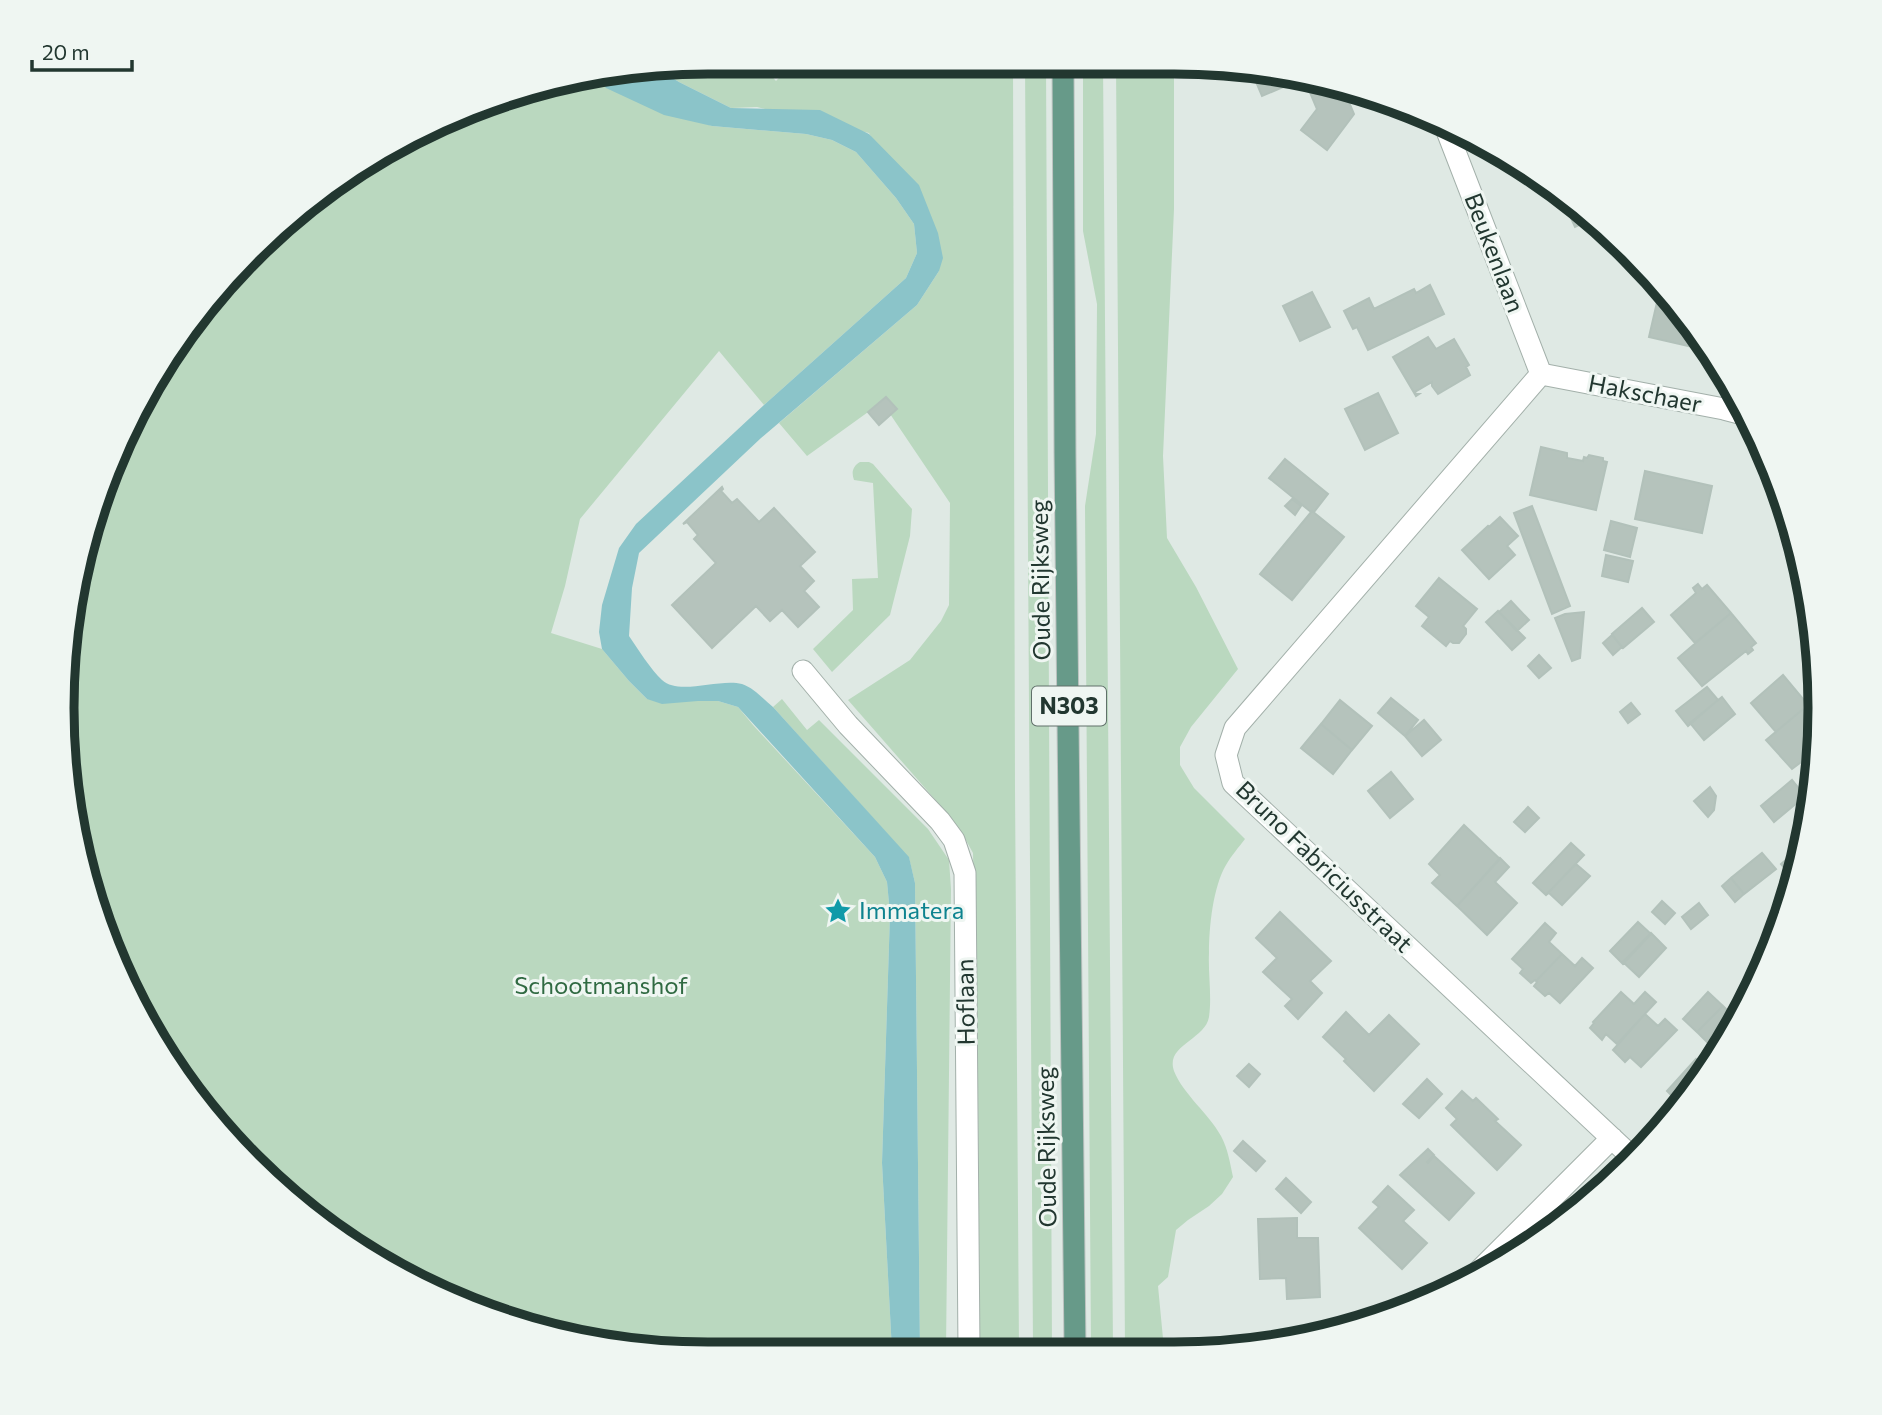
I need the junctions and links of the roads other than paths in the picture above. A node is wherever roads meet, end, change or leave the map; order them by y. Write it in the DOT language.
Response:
graph roads {
  1 [pos="1063,74"];
  2 [pos="1449,136"];
  3 [pos="1541,374"];
  4 [pos="1735,411"];
  5 [pos="803,671"];
  6 [pos="1612,1138"];
  7 [pos="1627,1152"];
  8 [pos="1495,1255"];
  9 [pos="969,1342"];
  10 [pos="1075,1342"];
  1 -- 10 [label="main road, Oude Rijksweg / N303"];
  2 -- 3 [label="street, Beukenlaan"];
  3 -- 4 [label="street, Hakschaer"];
  3 -- 6 [label="street, Bruno Fabriciusstraat"];
  5 -- 9 [label="street, Hoflaan"];
  6 -- 7 [label="street, Bruno Fabriciusstraat"];
  6 -- 8 [label="street"];
}
